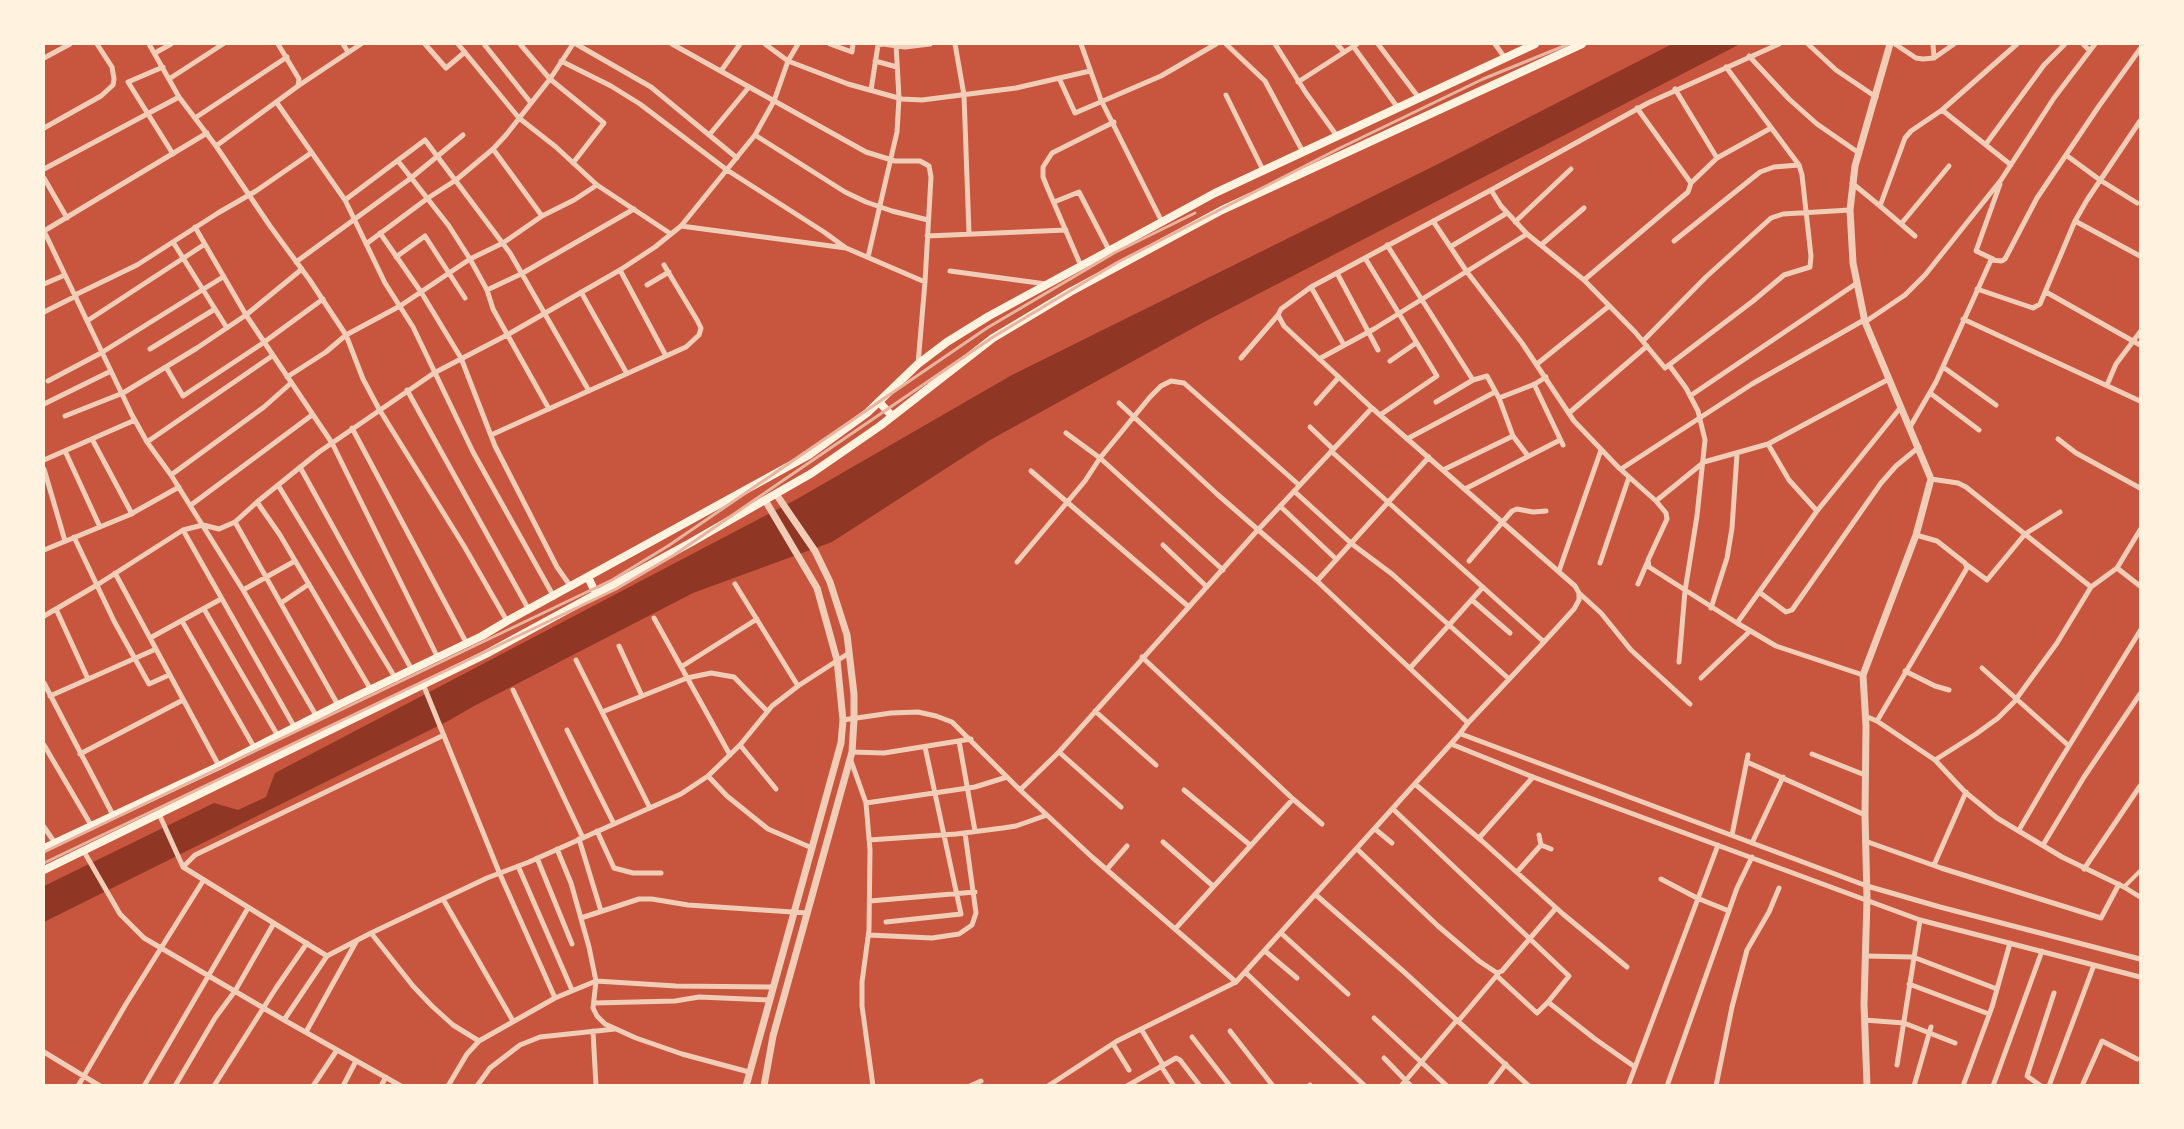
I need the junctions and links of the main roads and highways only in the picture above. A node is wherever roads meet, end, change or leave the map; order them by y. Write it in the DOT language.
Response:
graph roads {
  1 [pos="1535,44"];
  2 [pos="1582,44"];
  3 [pos="879,402"];
  4 [pos="892,416"];
  5 [pos="588,577"];
  6 [pos="596,594"];
  7 [pos="44,848"];
  8 [pos="44,870"];
  1 -- 3 [label="main road"];
  2 -- 4 [label="main road"];
  3 -- 4 [label="main road"];
  3 -- 5 [label="main road"];
  4 -- 6 [label="main road"];
  5 -- 6 [label="main road"];
  5 -- 7 [label="main road"];
  6 -- 8 [label="main road"];
}
